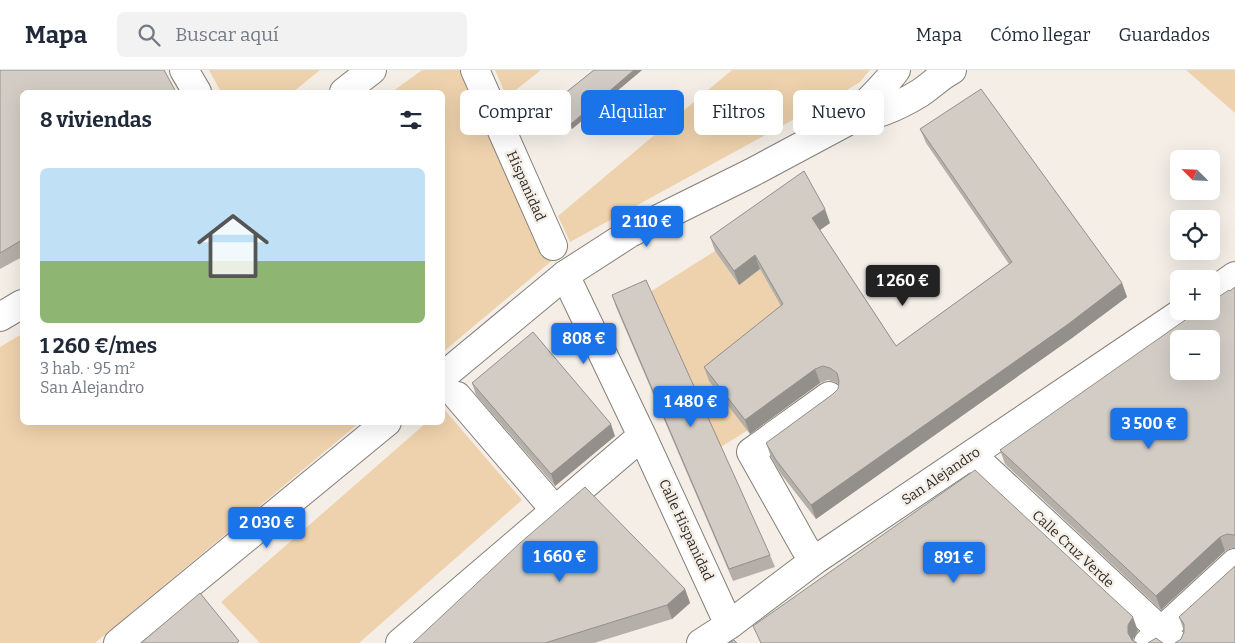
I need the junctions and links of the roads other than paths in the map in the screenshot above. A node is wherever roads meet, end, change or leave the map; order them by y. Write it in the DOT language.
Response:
graph roads {
  1 [pos="184,70"];
  2 [pos="372,70"];
  3 [pos="475,70"];
  4 [pos="896,70"];
  5 [pos="942,71"];
  6 [pos="196,90"];
  7 [pos="347,90"];
  8 [pos="880,90"];
  9 [pos="884,111"];
  10 [pos="822,135"];
  11 [pos="553,246"];
  12 [pos="565,275"];
  13 [pos="1235,277"];
  14 [pos="1220,286"];
  15 [pos="1171,320"];
  16 [pos="450,386"];
  17 [pos="829,396"];
  18 [pos="383,425"];
  19 [pos="642,436"];
  20 [pos="972,455"];
  21 [pos="555,510"];
  22 [pos="815,560"];
  23 [pos="1235,563"];
  24 [pos="729,624"];
  25 [pos="1161,639"];
  26 [pos="118,643"];
  27 [pos="400,643"];
  28 [pos="701,643"];
  1 -- 6 [label="street"];
  2 -- 7 [label="street"];
  3 -- 11 [label="street, Hispanidad"];
  4 -- 8 [label="street"];
  5 -- 9 [label="street"];
  10 -- 12 [label="street"];
  12 -- 16 [label="street"];
  12 -- 19 [label="street, Calle Hispanidad"];
  13 -- 14 [label="street"];
  15 -- 20 [label="street, San Alejandro"];
  16 -- 21 [label="street"];
  17 -- 22 [label="street"];
  18 -- 26 [label="street"];
  19 -- 21 [label="street"];
  19 -- 24 [label="street, Calle Hispanidad"];
  20 -- 22 [label="street, San Alejandro"];
  20 -- 25 [label="street, Calle Cruz Verde"];
  21 -- 27 [label="street"];
  22 -- 24 [label="street, San Alejandro"];
  23 -- 25 [label="street"];
  24 -- 28 [label="street, San Alejandro"];
}
